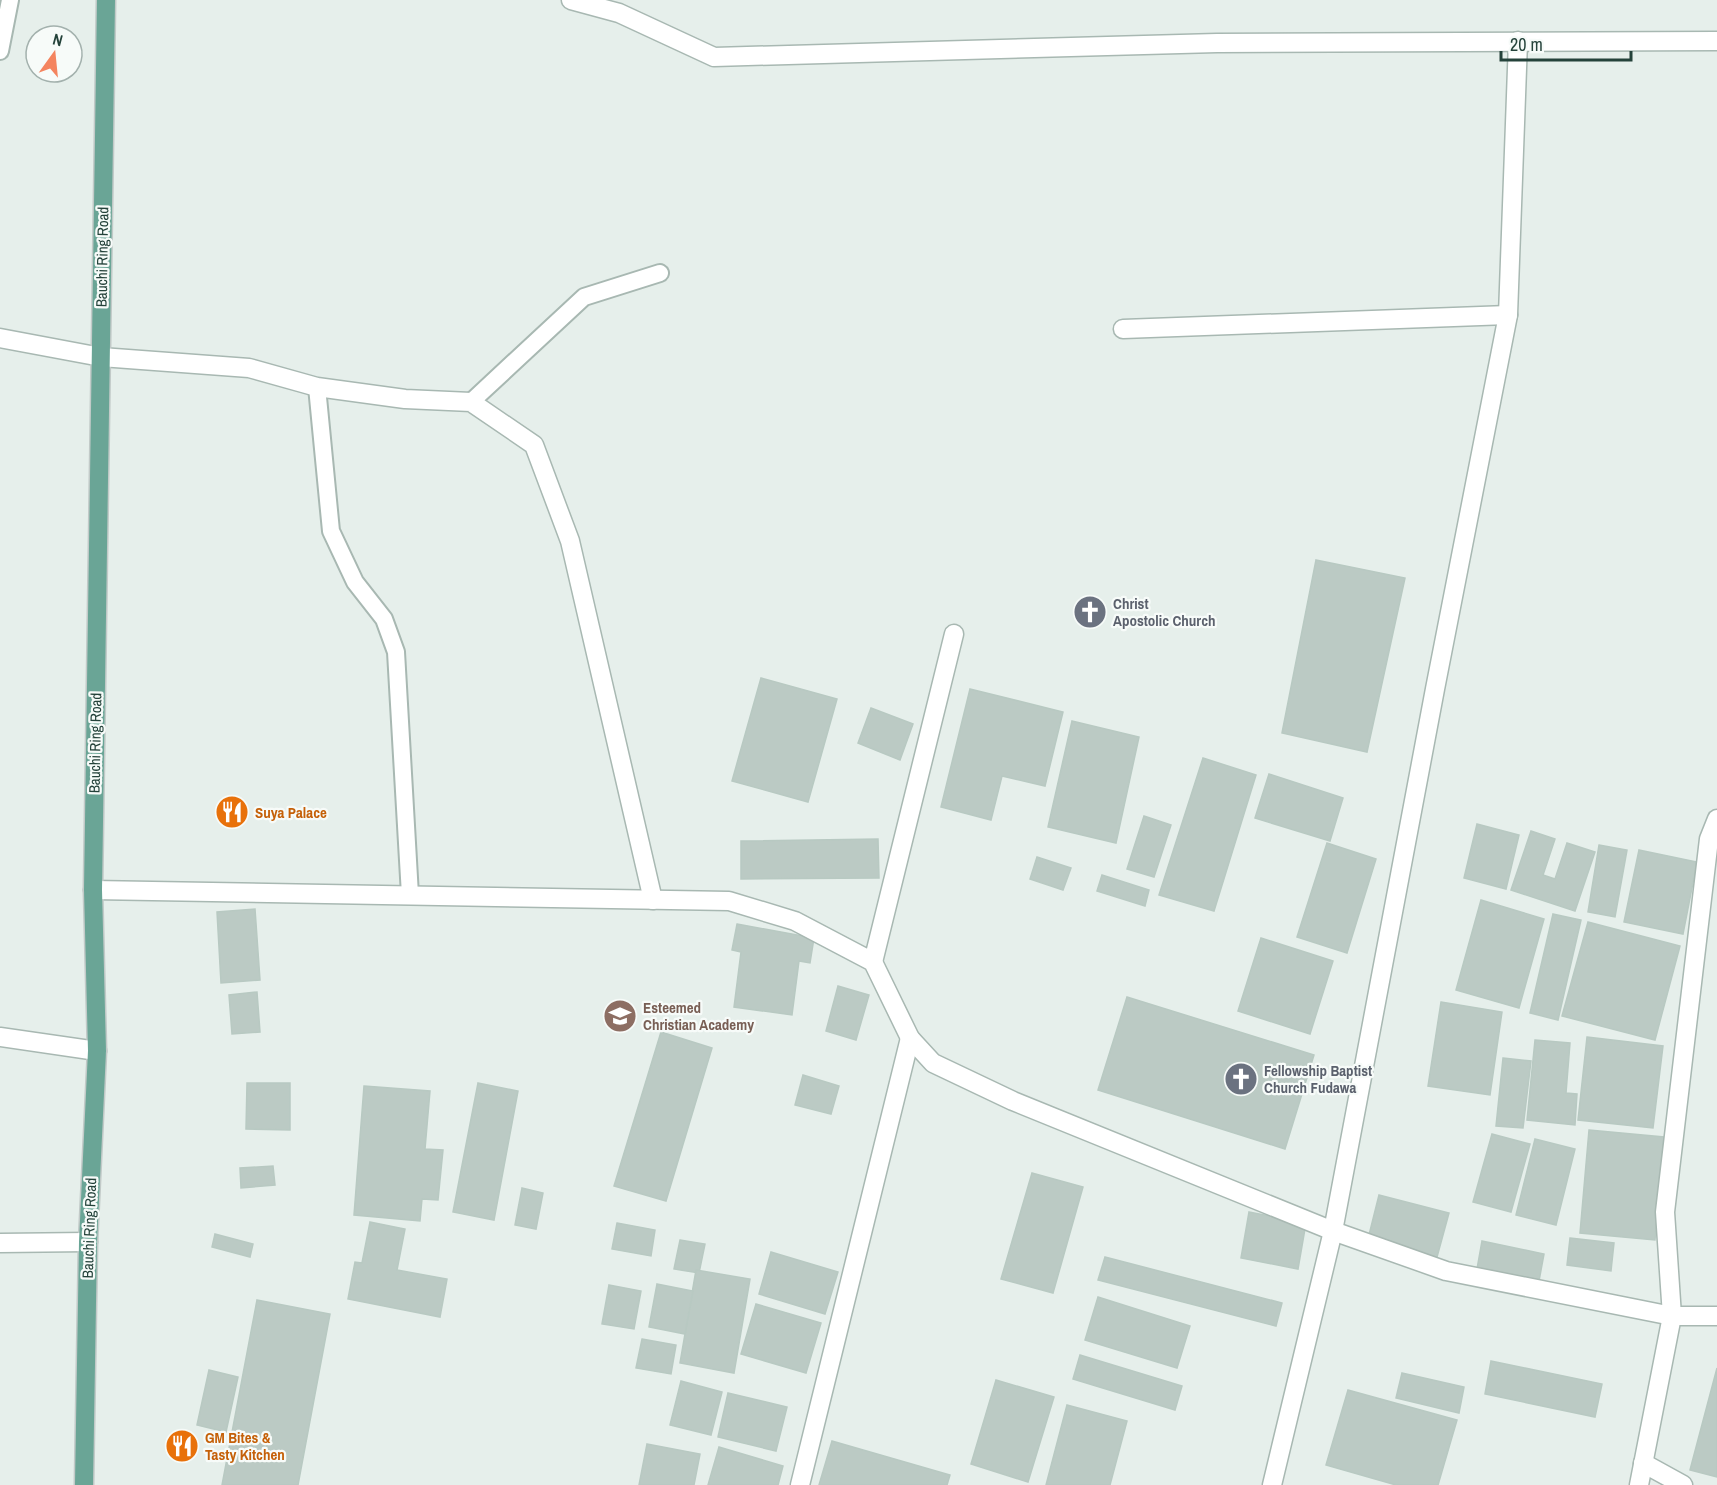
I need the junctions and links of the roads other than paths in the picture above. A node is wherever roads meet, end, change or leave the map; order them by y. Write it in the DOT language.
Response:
graph roads {
  1 [pos="10,0"];
  2 [pos="106,0"];
  3 [pos="571,0"];
  4 [pos="1717,41"];
  5 [pos="1518,42"];
  6 [pos="0,51"];
  7 [pos="660,273"];
  8 [pos="1508,315"];
  9 [pos="1123,329"];
  10 [pos="0,338"];
  11 [pos="101,357"];
  12 [pos="317,387"];
  13 [pos="471,402"];
  14 [pos="954,634"];
  15 [pos="1717,819"];
  16 [pos="1711,881"];
  17 [pos="93,890"];
  18 [pos="410,895"];
  19 [pos="652,900"];
  20 [pos="873,962"];
  21 [pos="0,1037"];
  22 [pos="910,1038"];
  23 [pos="97,1051"];
  24 [pos="1333,1232"];
  25 [pos="87,1242"];
  26 [pos="0,1243"];
  27 [pos="1672,1316"];
  28 [pos="1717,1316"];
  29 [pos="1643,1463"];
  30 [pos="84,1485"];
  31 [pos="800,1485"];
  32 [pos="1272,1485"];
  33 [pos="1639,1485"];
  34 [pos="1683,1485"];
  1 -- 6 [label="lane"];
  2 -- 11 [label="main road, Bauchi Ring Road"];
  3 -- 5 [label="street"];
  4 -- 5 [label="street"];
  5 -- 8 [label="street"];
  7 -- 13 [label="lane"];
  8 -- 9 [label="street"];
  8 -- 24 [label="street"];
  10 -- 11 [label="street"];
  11 -- 12 [label="street"];
  11 -- 17 [label="main road, Bauchi Ring Road"];
  12 -- 13 [label="street"];
  12 -- 18 [label="lane"];
  13 -- 19 [label="street"];
  14 -- 20 [label="street"];
  15 -- 16 [label="street"];
  16 -- 27 [label="street"];
  17 -- 18 [label="street"];
  17 -- 23 [label="main road, Bauchi Ring Road"];
  18 -- 19 [label="street"];
  19 -- 20 [label="street"];
  20 -- 22 [label="street"];
  21 -- 23 [label="street"];
  22 -- 24 [label="street"];
  22 -- 31 [label="street"];
  23 -- 25 [label="main road, Bauchi Ring Road"];
  24 -- 27 [label="street"];
  24 -- 32 [label="street"];
  25 -- 26 [label="street"];
  25 -- 30 [label="main road, Bauchi Ring Road"];
  27 -- 28 [label="street"];
  27 -- 29 [label="street"];
  29 -- 33 [label="street"];
  29 -- 34 [label="street"];
}
